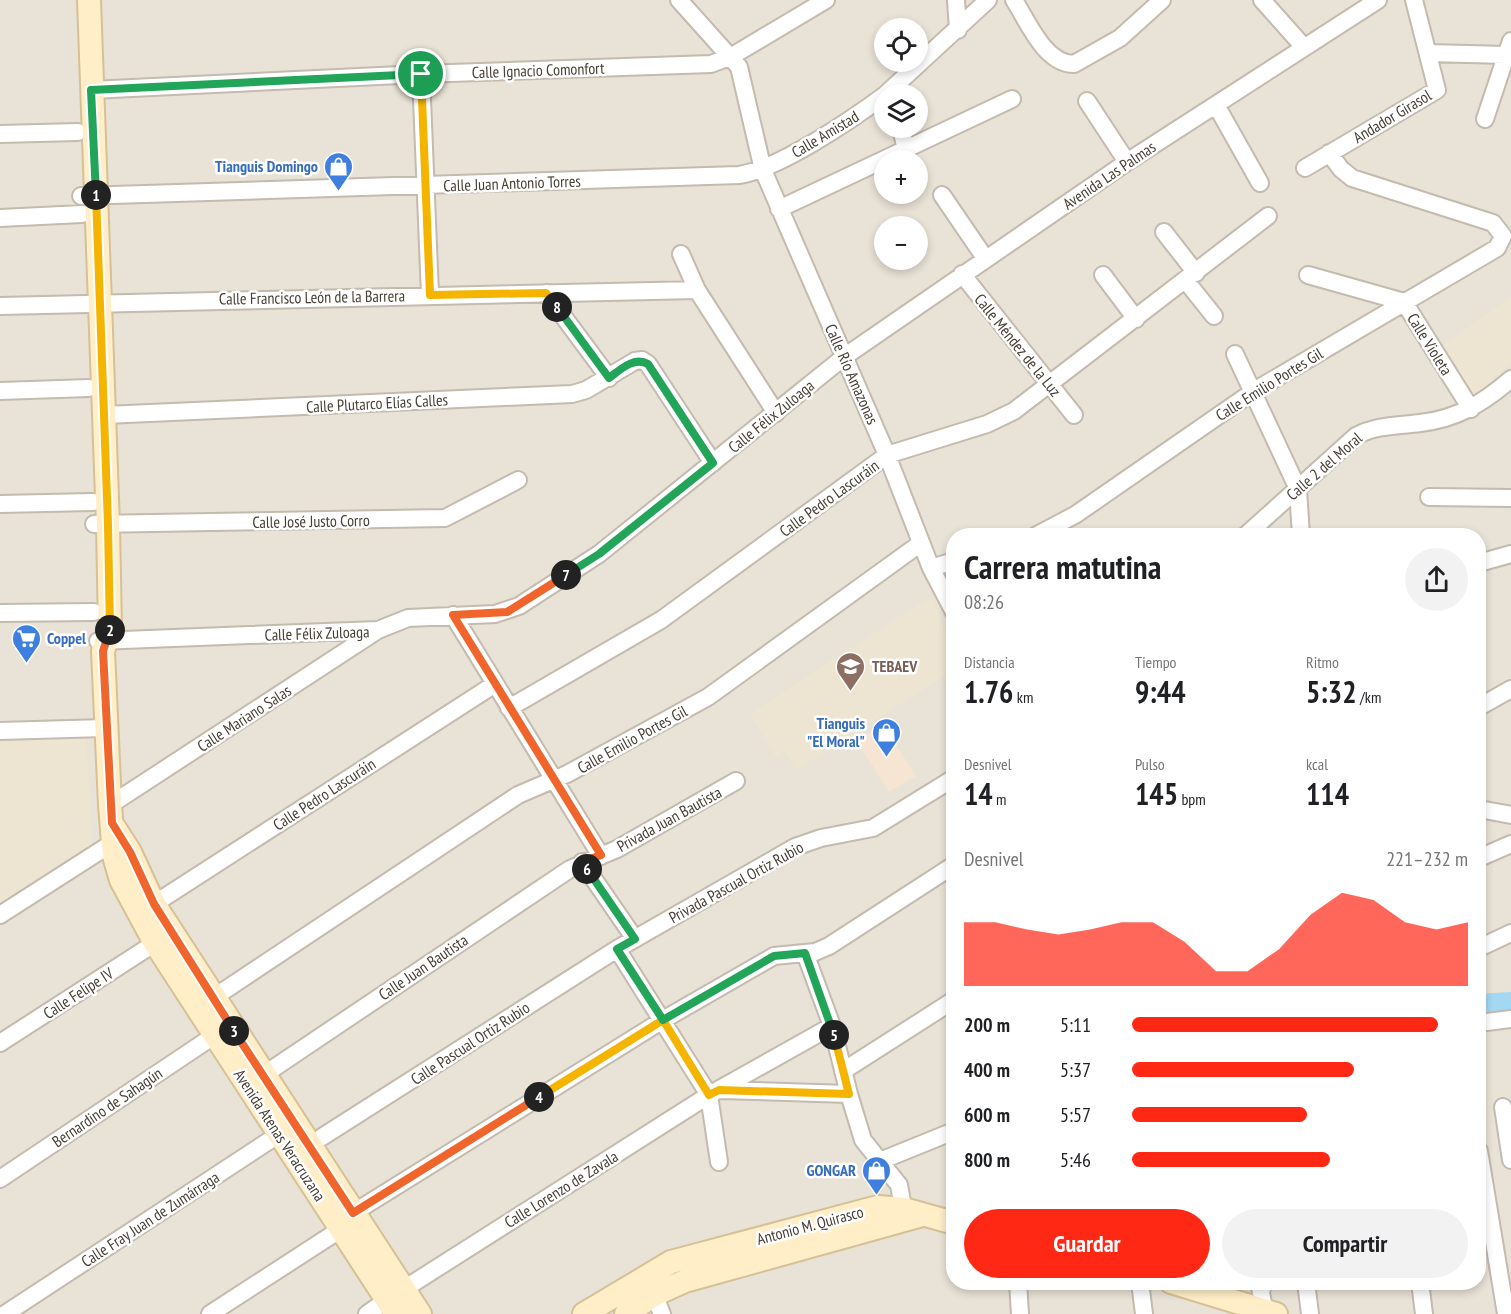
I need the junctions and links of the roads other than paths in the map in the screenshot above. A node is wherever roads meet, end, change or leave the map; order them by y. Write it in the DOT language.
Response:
graph roads {
  1 [pos="75,0"];
  2 [pos="89,0"];
  3 [pos="679,0"];
  4 [pos="826,0"];
  5 [pos="956,0"];
  6 [pos="988,0"];
  7 [pos="1014,0"];
  8 [pos="1162,0"];
  9 [pos="1262,0"];
  10 [pos="1378,0"];
  11 [pos="1414,0"];
  12 [pos="958,30"];
  13 [pos="1303,46"];
  14 [pos="1509,48"];
  15 [pos="1429,52"];
  16 [pos="732,56"];
  17 [pos="421,74"];
  18 [pos="900,84"];
  19 [pos="91,90"];
  20 [pos="1012,99"];
  21 [pos="1088,101"];
  22 [pos="874,104"];
  23 [pos="1216,105"];
  24 [pos="1485,119"];
  25 [pos="78,132"];
  26 [pos="0,134"];
  27 [pos="903,138"];
  28 [pos="906,150"];
  29 [pos="1329,153"];
  30 [pos="1127,162"];
  31 [pos="874,165"];
  32 [pos="1305,168"];
  33 [pos="763,170"];
  34 [pos="1260,183"];
  35 [pos="426,187"];
  36 [pos="942,195"];
  37 [pos="86,202"];
  38 [pos="779,209"];
  39 [pos="1268,216"];
  40 [pos="0,218"];
  41 [pos="1164,232"];
  42 [pos="681,254"];
  43 [pos="985,258"];
  44 [pos="962,274"];
  45 [pos="1103,275"];
  46 [pos="1308,275"];
  47 [pos="1191,277"];
  48 [pos="697,290"];
  49 [pos="546,293"];
  50 [pos="430,295"];
  51 [pos="93,302"];
  52 [pos="1404,302"];
  53 [pos="0,306"];
  54 [pos="1214,316"];
  55 [pos="1136,319"];
  56 [pos="1235,354"];
  57 [pos="844,357"];
  58 [pos="609,378"];
  59 [pos="1511,379"];
  60 [pos="1049,383"];
  61 [pos="89,388"];
  62 [pos="0,391"];
  63 [pos="1254,391"];
  64 [pos="1471,409"];
  65 [pos="776,413"];
  66 [pos="105,415"];
  67 [pos="1074,415"];
  68 [pos="887,455"];
  69 [pos="713,463"];
  70 [pos="518,480"];
  71 [pos="1298,489"];
  72 [pos="1429,497"];
  73 [pos="1511,498"];
  74 [pos="93,502"];
  75 [pos="0,504"];
  76 [pos="101,524"];
  77 [pos="1050,528"];
  78 [pos="1254,528"];
  79 [pos="1300,528"];
  80 [pos="921,543"];
  81 [pos="1511,554"];
  82 [pos="1486,561"];
  83 [pos="946,563"];
  84 [pos="931,568"];
  85 [pos="946,597"];
  86 [pos="94,612"];
  87 [pos="0,613"];
  88 [pos="453,615"];
  89 [pos="378,630"];
  90 [pos="103,644"];
  91 [pos="495,684"];
  92 [pos="1511,689"];
  93 [pos="1486,703"];
  94 [pos="509,708"];
  95 [pos="105,728"];
  96 [pos="0,730"];
  97 [pos="553,780"];
  98 [pos="736,781"];
  99 [pos="946,783"];
  100 [pos="1486,810"];
  101 [pos="1511,815"];
  102 [pos="114,827"];
  103 [pos="1511,844"];
  104 [pos="601,855"];
  105 [pos="1486,855"];
  106 [pos="582,862"];
  107 [pos="946,870"];
  108 [pos="154,904"];
  109 [pos="0,915"];
  110 [pos="1511,933"];
  111 [pos="635,939"];
  112 [pos="155,943"];
  113 [pos="1486,945"];
  114 [pos="617,949"];
  115 [pos="805,953"];
  116 [pos="213,998"];
  117 [pos="946,1005"];
  118 [pos="1511,1019"];
  119 [pos="663,1020"];
  120 [pos="1486,1022"];
  121 [pos="832,1026"];
  122 [pos="214,1035"];
  123 [pos="0,1043"];
  124 [pos="843,1071"];
  125 [pos="256,1080"];
  126 [pos="714,1092"];
  127 [pos="849,1094"];
  128 [pos="1503,1107"];
  129 [pos="288,1129"];
  130 [pos="946,1134"];
  131 [pos="322,1137"];
  132 [pos="1511,1160"];
  133 [pos="880,1161"];
  134 [pos="719,1162"];
  135 [pos="0,1179"];
  136 [pos="1486,1193"];
  137 [pos="910,1215"];
  138 [pos="347,1221"];
  139 [pos="946,1222"];
  140 [pos="1018,1290"];
  141 [pos="1141,1290"];
  142 [pos="1205,1290"];
  143 [pos="1305,1290"];
  144 [pos="1420,1290"];
  145 [pos="654,1295"];
  146 [pos="396,1301"];
  147 [pos="1265,1304"];
  148 [pos="5,1314"];
  149 [pos="210,1314"];
  150 [pos="367,1314"];
  151 [pos="420,1314"];
  152 [pos="584,1314"];
  153 [pos="626,1314"];
  154 [pos="1020,1314"];
  155 [pos="1144,1314"];
  156 [pos="1310,1314"];
  157 [pos="1424,1314"];
  158 [pos="1506,1314"];
  1 -- 25 [label="main road, Avenida Atenas Veracruzana"];
  2 -- 19 [label="main road, Avenida Atenas Veracruzana"];
  3 -- 16 [label="street, Calle Río Amazonas"];
  4 -- 16 [label="street, Calle Ignacio Comonfort"];
  5 -- 12 [label="street"];
  6 -- 12 [label="street, Calle Amistad"];
  7 -- 8 [label="street"];
  9 -- 13 [label="street"];
  10 -- 13 [label="street, Avenida Las Palmas"];
  11 -- 15 [label="street, Andador Girasol"];
  12 -- 18 [label="street, Calle Amistad"];
  13 -- 23 [label="street, Avenida Las Palmas"];
  14 -- 15 [label="street"];
  14 -- 24 [label="street"];
  15 -- 29 [label="street, Andador Girasol"];
  16 -- 17 [label="street, Calle Ignacio Comonfort"];
  16 -- 33 [label="street, Calle Río Amazonas"];
  17 -- 19 [label="street, Calle Ignacio Comonfort"];
  17 -- 35 [label="street"];
  19 -- 37 [label="main road, Avenida Atenas Veracruzana"];
  20 -- 28 [label="street"];
  21 -- 30 [label="street"];
  22 -- 33 [label="street, Calle Amistad"];
  23 -- 30 [label="street, Avenida Las Palmas"];
  23 -- 34 [label="street"];
  25 -- 26 [label="street"];
  25 -- 37 [label="main road, Avenida Atenas Veracruzana"];
  27 -- 28 [label="street"];
  29 -- 32 [label="street"];
  29 -- 52 [label="street, Calle Emilio Portes Gil"];
  30 -- 43 [label="street, Avenida Las Palmas"];
  31 -- 38 [label="street"];
  33 -- 35 [label="street, Calle Juan Antonio Torres"];
  33 -- 38 [label="street, Calle Río Amazonas"];
  35 -- 37 [label="street, Calle Juan Antonio Torres"];
  35 -- 50 [label="street"];
  36 -- 43 [label="street"];
  37 -- 40 [label="street, Calle Juan Antonio Torres"];
  37 -- 51 [label="main road, Avenida Atenas Veracruzana"];
  38 -- 57 [label="street, Calle Río Amazonas"];
  39 -- 47 [label="street, Calle Pedro Lascuráin"];
  41 -- 47 [label="street"];
  42 -- 48 [label="street"];
  43 -- 44 [label="street, Avenida Las Palmas"];
  44 -- 57 [label="street, Avenida Las Palmas"];
  44 -- 60 [label="street, Calle Méndez de la Luz"];
  45 -- 55 [label="street"];
  46 -- 52 [label="street, Calle Violeta"];
  47 -- 54 [label="street"];
  47 -- 55 [label="street, Calle Pedro Lascuráin"];
  48 -- 49 [label="street, Calle Francisco León de la Barrera"];
  48 -- 65 [label="street"];
  49 -- 50 [label="street, Calle Francisco León de la Barrera"];
  49 -- 58 [label="street"];
  50 -- 51 [label="street, Calle Francisco León de la Barrera"];
  51 -- 53 [label="street, Calle Francisco León de la Barrera"];
  51 -- 61 [label="main road, Avenida Atenas Veracruzana"];
  51 -- 66 [label="main road, Avenida Atenas Veracruzana"];
  52 -- 63 [label="street, Calle Emilio Portes Gil"];
  52 -- 64 [label="street, Calle Violeta"];
  55 -- 60 [label="street, Calle Pedro Lascuráin"];
  56 -- 63 [label="street"];
  57 -- 65 [label="street, Calle Félix Zuloaga"];
  57 -- 68 [label="street, Calle Río Amazonas"];
  58 -- 66 [label="street, Calle Plutarco Elías Calles"];
  58 -- 69 [label="street, Calle Plutarco Elías Calles"];
  59 -- 64 [label="street, Calle 2 del Moral"];
  60 -- 67 [label="street, Calle Méndez de la Luz"];
  60 -- 68 [label="street, Calle Pedro Lascuráin"];
  61 -- 62 [label="street"];
  61 -- 74 [label="main road, Avenida Atenas Veracruzana"];
  63 -- 71 [label="street"];
  63 -- 77 [label="street, Calle Emilio Portes Gil"];
  64 -- 71 [label="street, Calle 2 del Moral"];
  65 -- 69 [label="street, Calle Félix Zuloaga"];
  66 -- 76 [label="main road, Avenida Atenas Veracruzana"];
  68 -- 80 [label="street, Calle Río Amazonas"];
  68 -- 94 [label="street, Calle Pedro Lascuráin"];
  69 -- 88 [label="street, Calle Félix Zuloaga"];
  70 -- 76 [label="street, Calle José Justo Corro"];
  71 -- 78 [label="street, Calle 2 del Moral"];
  71 -- 79 [label="street"];
  72 -- 73 [label="street"];
  74 -- 75 [label="street"];
  74 -- 76 [label="main road, Avenida Atenas Veracruzana"];
  76 -- 86 [label="main road, Avenida Atenas Veracruzana"];
  76 -- 90 [label="main road, Avenida Atenas Veracruzana"];
  80 -- 84 [label="street, Calle Río Amazonas"];
  80 -- 97 [label="street, Calle Emilio Portes Gil"];
  81 -- 82 [label="street"];
  83 -- 84 [label="street"];
  84 -- 85 [label="street, Calle Río Amazonas"];
  86 -- 87 [label="street"];
  86 -- 90 [label="main road, Avenida Atenas Veracruzana"];
  88 -- 89 [label="street, Calle Félix Zuloaga"];
  88 -- 91 [label="street"];
  89 -- 90 [label="street, Calle Félix Zuloaga"];
  89 -- 102 [label="street, Calle Mariano Salas"];
  90 -- 95 [label="main road, Avenida Atenas Veracruzana"];
  91 -- 94 [label="street"];
  91 -- 108 [label="street, Calle Pedro Lascuráin"];
  92 -- 93 [label="street"];
  94 -- 97 [label="street"];
  95 -- 96 [label="street"];
  95 -- 102 [label="main road, Avenida Atenas Veracruzana"];
  97 -- 104 [label="street"];
  97 -- 116 [label="street, Calle Emilio Portes Gil"];
  98 -- 104 [label="street, Privada Juan Bautista"];
  99 -- 111 [label="street, Privada Pascual Ortiz Rubio"];
  100 -- 101 [label="street"];
  102 -- 108 [label="main road, Avenida Atenas Veracruzana"];
  102 -- 109 [label="street, Calle Mariano Salas"];
  102 -- 112 [label="main road, Avenida Atenas Veracruzana"];
  103 -- 105 [label="street"];
  104 -- 106 [label="street, Calle Juan Bautista"];
  106 -- 111 [label="street"];
  106 -- 125 [label="street, Calle Juan Bautista"];
  107 -- 115 [label="street"];
  108 -- 116 [label="main road, Avenida Atenas Veracruzana"];
  110 -- 113 [label="street"];
  111 -- 114 [label="street, Privada Pascual Ortiz Rubio"];
  112 -- 122 [label="main road, Avenida Atenas Veracruzana"];
  112 -- 123 [label="street, Calle Felipe IV"];
  114 -- 119 [label="street"];
  114 -- 131 [label="street, Calle Pascual Ortiz Rubio"];
  115 -- 119 [label="street"];
  115 -- 121 [label="street"];
  116 -- 125 [label="main road, Avenida Atenas Veracruzana"];
  117 -- 124 [label="street"];
  118 -- 120 [label="street"];
  119 -- 126 [label="street"];
  119 -- 138 [label="street"];
  121 -- 124 [label="street"];
  121 -- 126 [label="street, Calle Lorenzo de Zavala"];
  122 -- 125 [label="main road, Avenida Atenas Veracruzana"];
  122 -- 135 [label="street, Bernardino de Sahagún"];
  124 -- 127 [label="street"];
  125 -- 129 [label="main road, Avenida Atenas Veracruzana"];
  126 -- 127 [label="street"];
  126 -- 134 [label="street"];
  126 -- 146 [label="street, Calle Lorenzo de Zavala"];
  127 -- 133 [label="street"];
  128 -- 132 [label="street"];
  129 -- 138 [label="main road, Avenida Atenas Veracruzana"];
  129 -- 148 [label="street, Calle Fray Juan de Zumárraga"];
  130 -- 133 [label="street"];
  133 -- 137 [label="street"];
  136 -- 158 [label="street"];
  137 -- 139 [label="main road, Antonio M. Quirasco"];
  137 -- 145 [label="main road, Antonio M. Quirasco"];
  138 -- 146 [label="main road, Avenida Atenas Veracruzana"];
  138 -- 149 [label="street"];
  140 -- 154 [label="street"];
  141 -- 155 [label="street"];
  142 -- 147 [label="main road"];
  143 -- 156 [label="street"];
  144 -- 157 [label="street"];
  145 -- 152 [label="main road, Antonio M. Quirasco"];
  145 -- 153 [label="main road, Antonio M. Quirasco"];
  146 -- 150 [label="street, Calle Lorenzo de Zavala"];
  146 -- 151 [label="main road, Avenida Atenas Veracruzana"];
}
